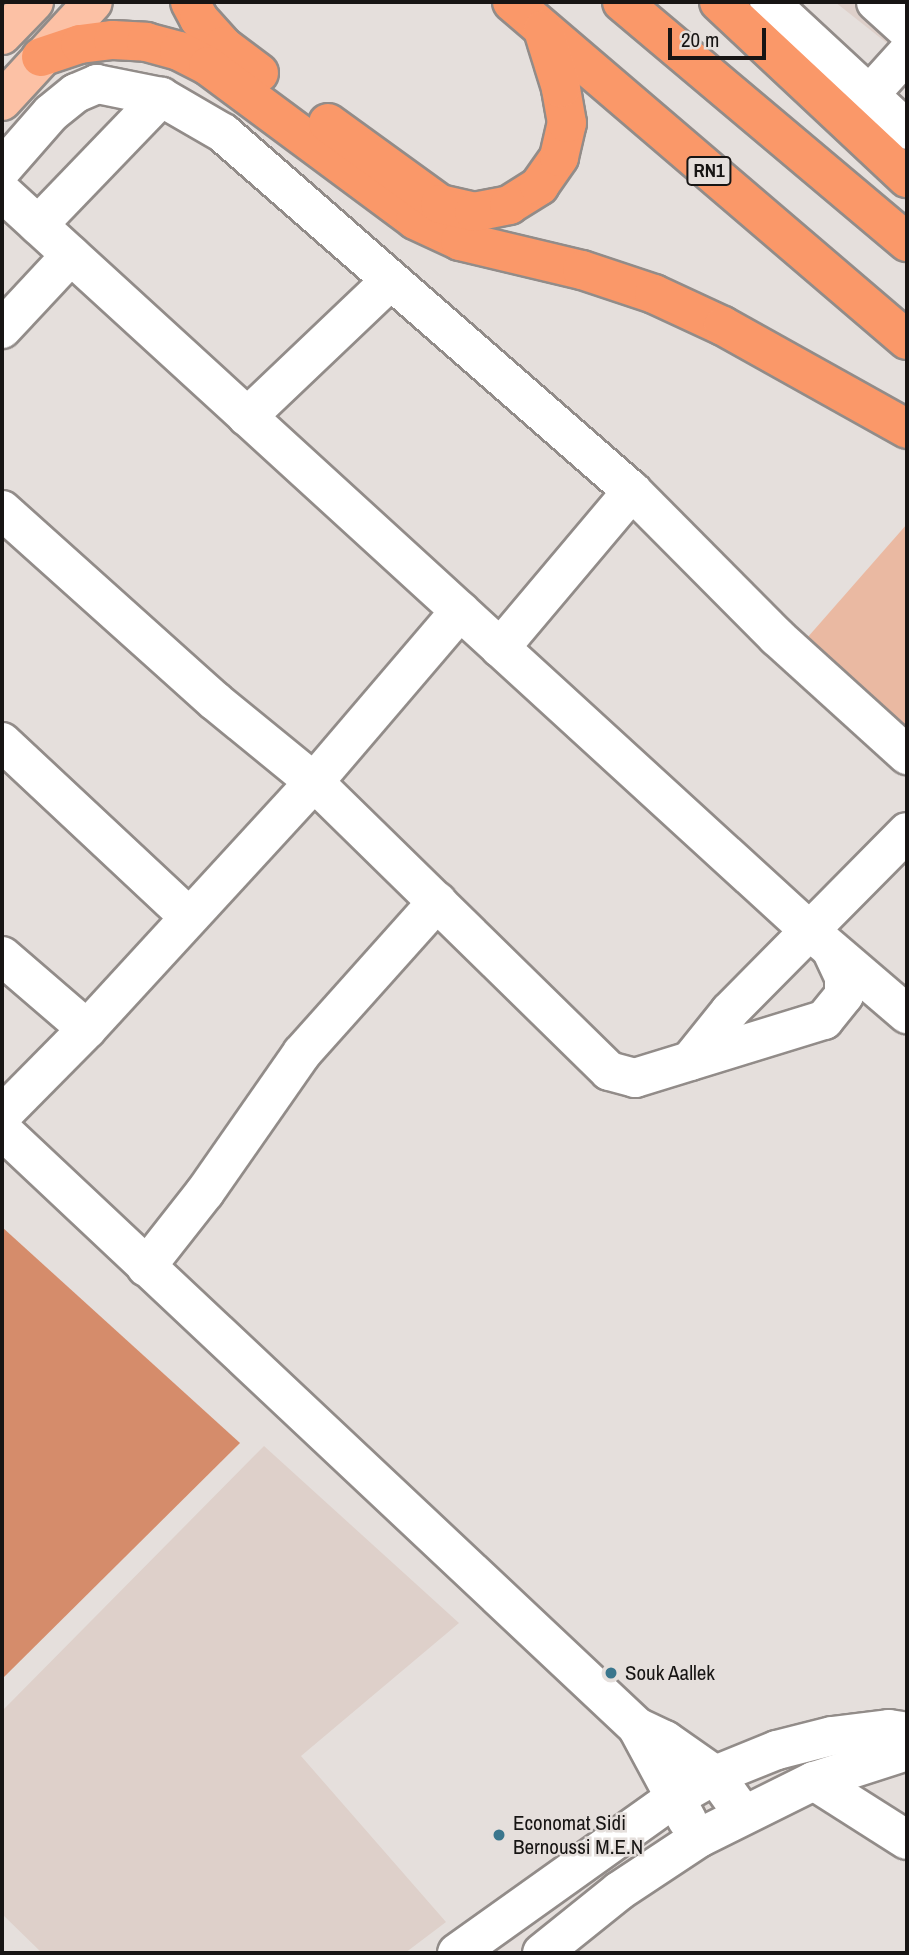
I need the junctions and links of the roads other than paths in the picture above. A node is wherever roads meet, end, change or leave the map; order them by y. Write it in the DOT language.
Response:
graph roads {
  1 [pos="93,2"];
  2 [pos="190,2"];
  3 [pos="512,2"];
  4 [pos="622,2"];
  5 [pos="719,2"];
  6 [pos="769,2"];
  7 [pos="876,2"];
  8 [pos="543,30"];
  9 [pos="907,30"];
  10 [pos="907,53"];
  11 [pos="41,57"];
  12 [pos="870,93"];
  13 [pos="161,97"];
  14 [pos="2,101"];
  15 [pos="907,130"];
  16 [pos="2,169"];
  17 [pos="907,178"];
  18 [pos="2,192"];
  19 [pos="38,225"];
  20 [pos="907,242"];
  21 [pos="71,255"];
  22 [pos="390,281"];
  23 [pos="2,329"];
  24 [pos="907,340"];
  25 [pos="247,417"];
  26 [pos="907,429"];
  27 [pos="632,491"];
  28 [pos="2,510"];
  29 [pos="460,611"];
  30 [pos="500,648"];
  31 [pos="2,742"];
  32 [pos="907,755"];
  33 [pos="314,782"];
  34 [pos="907,832"];
  35 [pos="437,902"];
  36 [pos="189,917"];
  37 [pos="821,941"];
  38 [pos="2,956"];
  39 [pos="907,1014"];
  40 [pos="87,1029"];
  41 [pos="690,1061"];
  42 [pos="2,1115"];
  43 [pos="2,1130"];
  44 [pos="146,1267"];
  45 [pos="637,1727"];
  46 [pos="907,1732"];
  47 [pos="907,1751"];
  48 [pos="715,1775"];
  49 [pos="814,1782"];
  50 [pos="673,1799"];
  51 [pos="743,1814"];
  52 [pos="699,1838"];
  53 [pos="907,1840"];
  54 [pos="457,1953"];
  55 [pos="542,1953"];
  1 -- 11 [label="main road"];
  2 -- 8 [label="highway"];
  3 -- 8 [label="highway, RN1"];
  4 -- 20 [label="highway"];
  5 -- 17 [label="highway"];
  6 -- 12 [label="street"];
  7 -- 9 [label="street"];
  8 -- 24 [label="highway, RN1"];
  10 -- 12 [label="street"];
  11 -- 14 [label="main road"];
  11 -- 26 [label="highway"];
  12 -- 15 [label="street"];
  13 -- 16 [label="street"];
  13 -- 19 [label="street"];
  13 -- 22 [label="street"];
  18 -- 19 [label="street"];
  19 -- 21 [label="street"];
  21 -- 23 [label="street"];
  21 -- 25 [label="street"];
  22 -- 25 [label="street"];
  22 -- 27 [label="street"];
  25 -- 29 [label="street"];
  27 -- 30 [label="street"];
  27 -- 32 [label="street"];
  28 -- 33 [label="street"];
  29 -- 30 [label="street"];
  29 -- 33 [label="street"];
  30 -- 37 [label="street"];
  31 -- 36 [label="street"];
  33 -- 35 [label="street"];
  33 -- 36 [label="street"];
  34 -- 37 [label="street"];
  35 -- 41 [label="street"];
  35 -- 44 [label="street"];
  36 -- 40 [label="street"];
  37 -- 39 [label="street"];
  37 -- 41 [label="street"];
  37 -- 41 [label="street"];
  38 -- 40 [label="street"];
  40 -- 42 [label="street"];
  43 -- 44 [label="street"];
  44 -- 45 [label="street"];
  45 -- 48 [label="street"];
  45 -- 50 [label="street"];
  46 -- 48 [label="street"];
  47 -- 49 [label="street"];
  48 -- 50 [label="street"];
  48 -- 51 [label="street"];
  49 -- 51 [label="street"];
  49 -- 53 [label="street"];
  50 -- 52 [label="street"];
  50 -- 54 [label="street"];
  51 -- 52 [label="street"];
  52 -- 55 [label="street"];
}
